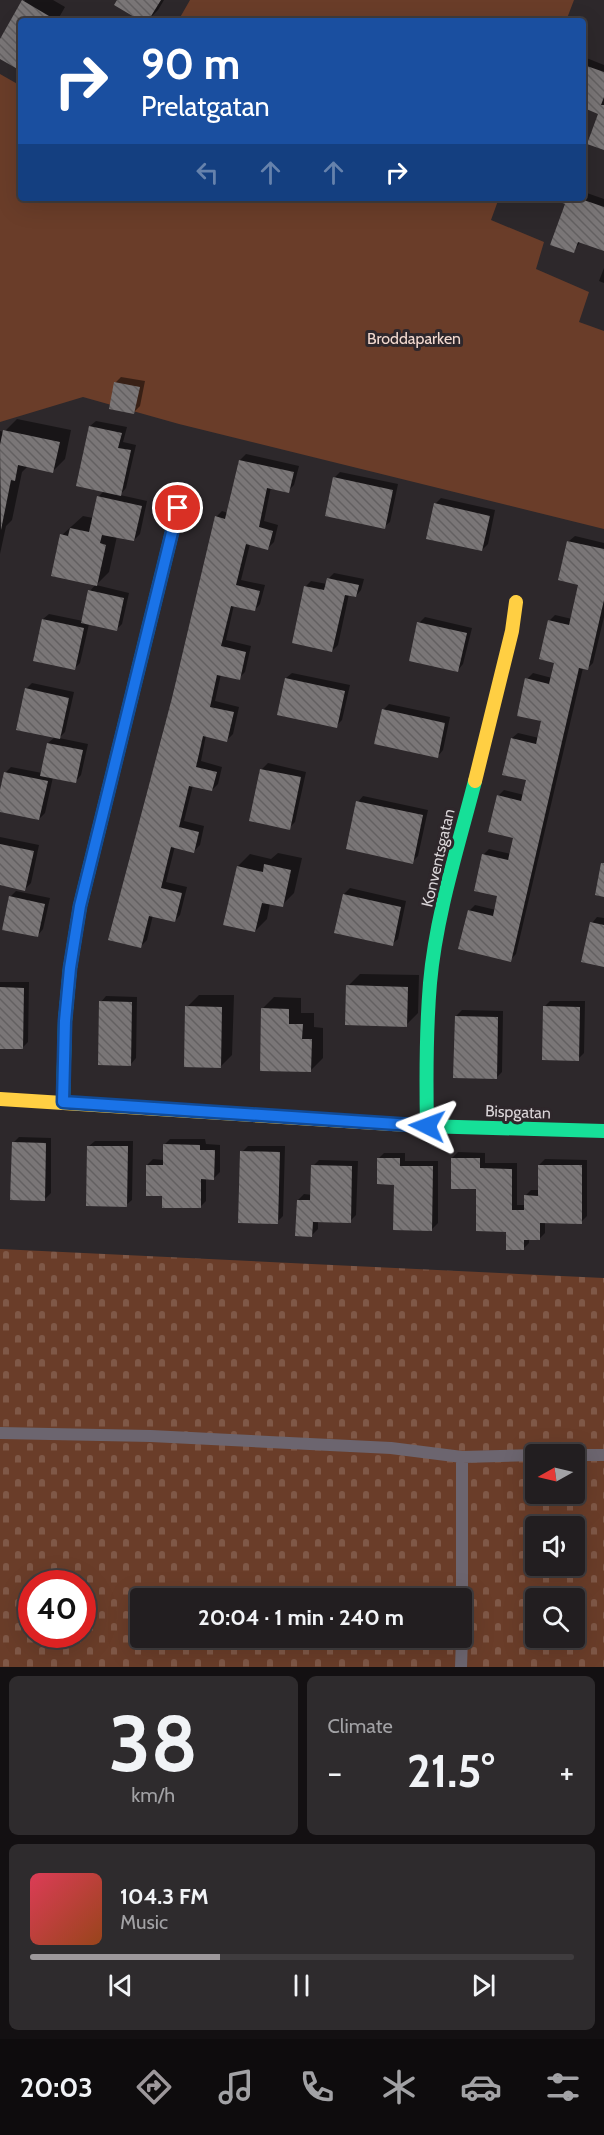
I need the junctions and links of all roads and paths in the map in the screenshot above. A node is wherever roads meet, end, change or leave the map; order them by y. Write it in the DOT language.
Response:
graph roads {
  1 [pos="178,508"];
  2 [pos="516,602"];
  3 [pos="0,1099"];
  4 [pos="63,1102"];
  5 [pos="427,1126"];
  6 [pos="604,1131"];
  7 [pos="0,1433"];
  8 [pos="525,1455"];
  9 [pos="585,1455"];
  10 [pos="604,1455"];
  11 [pos="462,1457"];
  12 [pos="462,1588"];
  13 [pos="462,1648"];
  14 [pos="461,1667"];
  1 -- 4 [label="street"];
  2 -- 5 [label="street, Konventsgatan"];
  3 -- 4 [label="street, Bispgatan"];
  4 -- 5 [label="street, Bispgatan"];
  5 -- 6 [label="street, Bispgatan"];
  7 -- 11 [label="lane"];
  8 -- 11 [label="lane"];
  9 -- 10 [label="lane"];
  11 -- 12 [label="lane"];
  13 -- 14 [label="lane"];
}
